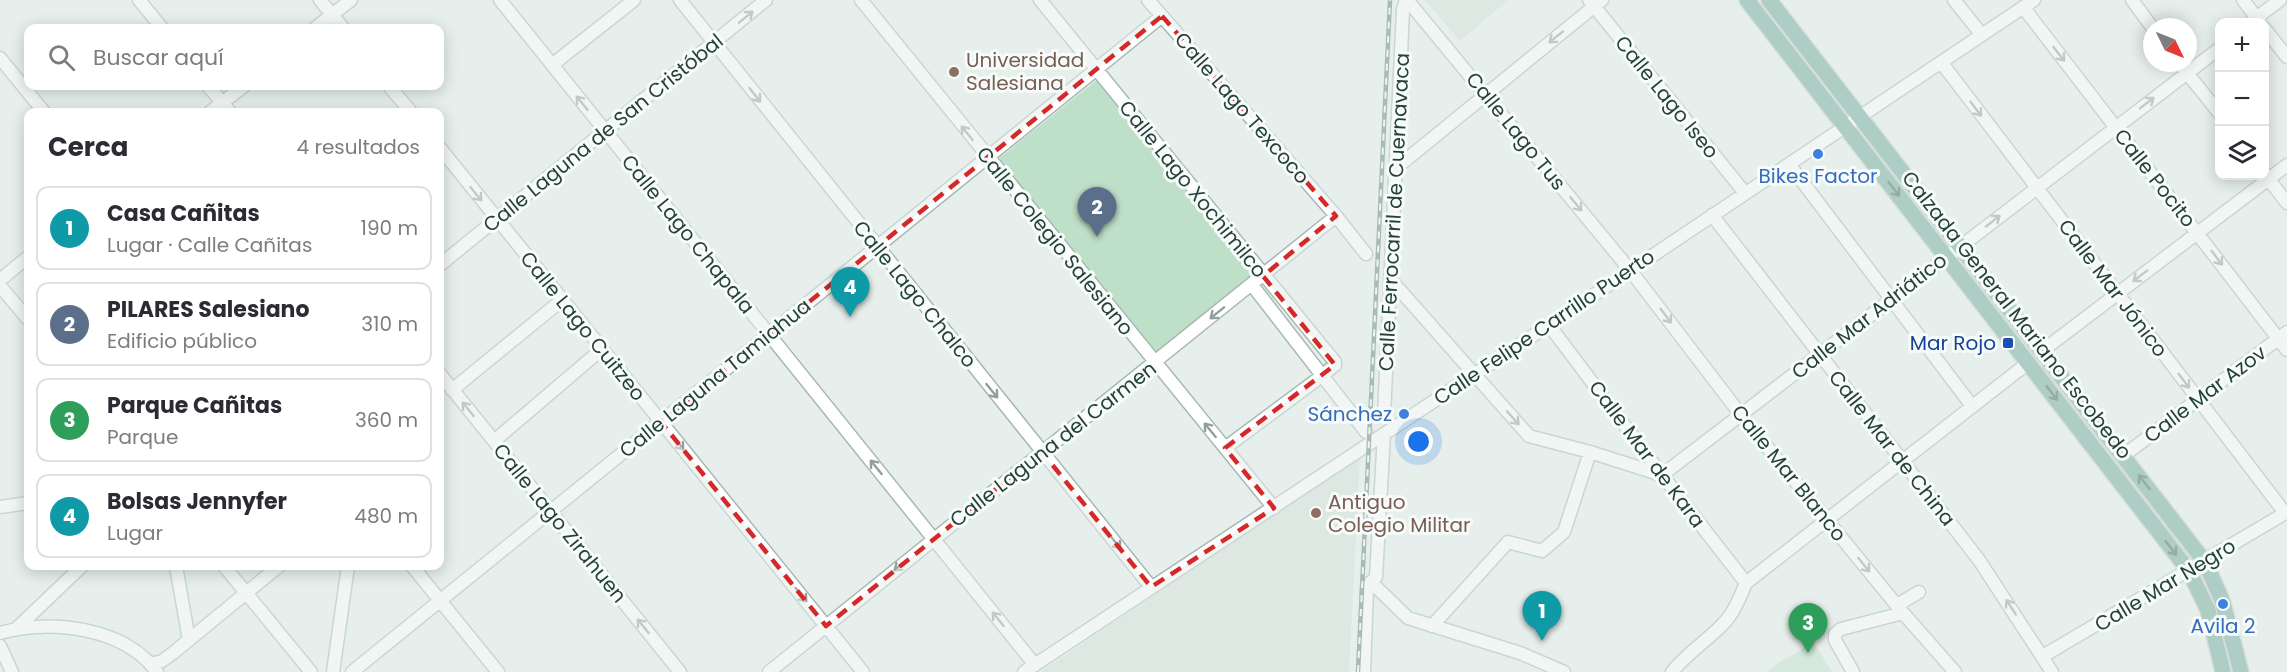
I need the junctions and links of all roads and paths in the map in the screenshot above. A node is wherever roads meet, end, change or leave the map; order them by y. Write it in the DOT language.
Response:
graph roads {
  1 [pos="139,0"];
  2 [pos="320,0"];
  3 [pos="351,0"];
  4 [pos="500,0"];
  5 [pos="634,0"];
  6 [pos="680,0"];
  7 [pos="766,0"];
  8 [pos="861,0"];
  9 [pos="1040,0"];
  10 [pos="1148,0"];
  11 [pos="1747,0"];
  12 [pos="1769,0"];
  13 [pos="1954,0"];
  14 [pos="2132,0"];
  15 [pos="2243,0"];
  16 [pos="2280,0"];
  17 [pos="1595,2"];
  18 [pos="2028,4"];
  19 [pos="1403,10"];
  20 [pos="332,15"];
  21 [pos="1162,16"];
  22 [pos="2145,18"];
  23 [pos="2255,18"];
  24 [pos="2263,18"];
  25 [pos="159,24"];
  26 [pos="320,24"];
  27 [pos="340,24"];
  28 [pos="1982,35"];
  29 [pos="2269,36"];
  30 [pos="714,42"];
  31 [pos="2215,51"];
  32 [pos="2287,57"];
  33 [pos="0,58"];
  34 [pos="2197,61"];
  35 [pos="1941,62"];
  36 [pos="552,65"];
  37 [pos="1095,70"];
  38 [pos="2179,72"];
  39 [pos="2187,72"];
  40 [pos="24,87"];
  41 [pos="26,90"];
  42 [pos="211,90"];
  43 [pos="241,90"];
  44 [pos="392,90"];
  45 [pos="1485,94"];
  46 [pos="41,108"];
  47 [pos="226,108"];
  48 [pos="408,108"];
  49 [pos="2215,108"];
  50 [pos="1860,116"];
  51 [pos="1845,126"];
  52 [pos="2115,127"];
  53 [pos="605,131"];
  54 [pos="444,153"];
  55 [pos="987,158"];
  56 [pos="1789,164"];
  57 [pos="2287,165"];
  58 [pos="1396,168"];
  59 [pos="2269,175"];
  60 [pos="2269,179"];
  61 [pos="2262,180"];
  62 [pos="2036,188"];
  63 [pos="1745,193"];
  64 [pos="2287,203"];
  65 [pos="1712,215"];
  66 [pos="1336,216"];
  67 [pos="497,219"];
  68 [pos="2198,233"];
  69 [pos="1961,246"];
  70 [pos="876,247"];
  71 [pos="1366,254"];
  72 [pos="1946,257"];
  73 [pos="24,260"];
  74 [pos="444,262"];
  75 [pos="1630,270"];
  76 [pos="1263,276"];
  77 [pos="1390,279"];
  78 [pos="0,280"];
  79 [pos="1252,285"];
  80 [pos="0,286"];
  81 [pos="2117,293"];
  82 [pos="1891,299"];
  83 [pos="562,300"];
  84 [pos="24,314"];
  85 [pos="1550,325"];
  86 [pos="769,334"];
  87 [pos="2283,336"];
  88 [pos="602,349"];
  89 [pos="2287,350"];
  90 [pos="2042,351"];
  91 [pos="1819,354"];
  92 [pos="1155,363"];
  93 [pos="2028,363"];
  94 [pos="1474,374"];
  95 [pos="1323,375"];
  96 [pos="444,379"];
  97 [pos="452,390"];
  98 [pos="2198,400"];
  99 [pos="1972,406"];
  100 [pos="1384,414"];
  101 [pos="1740,415"];
  102 [pos="661,422"];
  103 [pos="1366,432"];
  104 [pos="1384,434"];
  105 [pos="494,441"];
  106 [pos="1225,448"];
  107 [pos="1042,452"];
  108 [pos="1590,452"];
  109 [pos="2123,456"];
  110 [pos="1903,460"];
  111 [pos="1662,475"];
  112 [pos="24,504"];
  113 [pos="0,507"];
  114 [pos="1274,508"];
  115 [pos="550,511"];
  116 [pos="2286,512"];
  117 [pos="1827,519"];
  118 [pos="933,539"];
  119 [pos="2205,562"];
  120 [pos="78,570"];
  121 [pos="177,570"];
  122 [pos="227,570"];
  123 [pos="274,570"];
  124 [pos="347,570"];
  125 [pos="415,570"];
  126 [pos="2189,571"];
  127 [pos="1371,582"];
  128 [pos="1746,583"];
  129 [pos="1151,587"];
  130 [pos="246,592"];
  131 [pos="1919,592"];
  132 [pos="440,600"];
  133 [pos="1900,609"];
  134 [pos="826,626"];
  135 [pos="1432,626"];
  136 [pos="16,629"];
  137 [pos="0,633"];
  138 [pos="189,640"];
  139 [pos="0,646"];
  140 [pos="2043,657"];
  141 [pos="1035,665"];
  142 [pos="154,668"];
  143 [pos="12,672"];
  144 [pos="311,672"];
  145 [pos="333,672"];
  146 [pos="352,672"];
  147 [pos="498,672"];
  148 [pos="680,672"];
  149 [pos="769,672"];
  150 [pos="863,672"];
  151 [pos="1024,672"];
  152 [pos="1364,672"];
  153 [pos="1563,672"];
  154 [pos="1672,672"];
  155 [pos="1853,672"];
  156 [pos="1954,672"];
  157 [pos="2052,672"];
  158 [pos="2223,672"];
  159 [pos="2241,672"];
  1 -- 25 [label="street"];
  2 -- 20 [label="street"];
  3 -- 20 [label="street"];
  4 -- 36 [label="street, Calle Lago Chapala"];
  5 -- 36 [label="street"];
  6 -- 30 [label="street, Calle Lago Chalco"];
  30 -- 7 [label="street, Calle Laguna de San Cristóbal, one-way"];
  55 -- 8 [label="street, Calle Colegio Salesiano, one-way"];
  9 -- 37 [label="street, Calle Lago Xochimilco"];
  10 -- 21 [label="street, Calle Lago Texcoco"];
  11 -- 51 [label="main road, Calzada General Mariano Escobedo"];
  12 -- 50 [label="main road, Calzada General Mariano Escobedo"];
  13 -- 28 [label="street"];
  14 -- 22 [label="street"];
  15 -- 23 [label="street"];
  16 -- 24 [label="street"];
  17 -- 45 [label="street, one-way"];
  17 -- 63 [label="street, Calle Lago Iseo"];
  18 -- 28 [label="street, Calle Felipe Carrillo Puerto"];
  18 -- 52 [label="street, Calle Pocito, one-way"];
  19 -- 45 [label="street, Calle Lago Tus"];
  19 -- 58 [label="street, Calle Ferrocarril de Cuernavaca"];
  20 -- 26 [label="street"];
  20 -- 27 [label="street"];
  21 -- 37 [label="street, Calle Laguna Tamiahua"];
  21 -- 66 [label="street, Calle Lago Texcoco"];
  28 -- 35 [label="street, Calle Felipe Carrillo Puerto"];
  29 -- 32 [label="street"];
  30 -- 53 [label="street, Calle Laguna de San Cristóbal"];
  30 -- 70 [label="street, Calle Lago Chalco, one-way"];
  31 -- 34 [label="street, Calle Mar Adriático"];
  33 -- 40 [label="street"];
  35 -- 50 [label="street, Calle Felipe Carrillo Puerto"];
  35 -- 62 [label="street, Calle Mar Jónico, one-way"];
  53 -- 36 [label="street, Calle Lago Chapala, one-way"];
  37 -- 55 [label="street, Calle Laguna Tamiahua"];
  37 -- 76 [label="street, Calle Lago Xochimilco"];
  52 -- 38 [label="street, Calle Mar Adriático, one-way"];
  39 -- 49 [label="street"];
  41 -- 46 [label="street"];
  42 -- 47 [label="street"];
  43 -- 47 [label="street"];
  44 -- 48 [label="street"];
  45 -- 58 [label="street"];
  45 -- 75 [label="street, Calle Lago Tus, one-way"];
  50 -- 51 [label="street, Calle Felipe Carrillo Puerto"];
  50 -- 69 [label="main road, Calzada General Mariano Escobedo"];
  51 -- 56 [label="street, Calle Felipe Carrillo Puerto"];
  51 -- 72 [label="main road, Calzada General Mariano Escobedo, one-way"];
  52 -- 62 [label="street, Calle Mar Adriático"];
  52 -- 68 [label="street, Calle Pocito"];
  53 -- 67 [label="street, Calle Laguna de San Cristóbal"];
  53 -- 86 [label="street, Calle Lago Chapala"];
  54 -- 67 [label="street, Calle Lago Cuitzeo, one-way"];
  55 -- 70 [label="street, Calle Laguna Tamiahua"];
  55 -- 92 [label="street, Calle Colegio Salesiano"];
  56 -- 63 [label="street, Calle Felipe Carrillo Puerto"];
  56 -- 82 [label="street"];
  57 -- 59 [label="street"];
  58 -- 77 [label="street, Calle Ferrocarril de Cuernavaca"];
  60 -- 64 [label="street"];
  61 -- 68 [label="street"];
  69 -- 62 [label="street, Calle Mar Adriático, one-way"];
  62 -- 81 [label="street, Calle Mar Jónico"];
  63 -- 65 [label="street, Calle Felipe Carrillo Puerto"];
  65 -- 75 [label="street, Calle Felipe Carrillo Puerto"];
  65 -- 91 [label="street, Calle Mar de China"];
  66 -- 71 [label="street, Calle Lago Texcoco"];
  66 -- 76 [label="street, Calle Laguna del Carmen"];
  67 -- 74 [label="street, Calle Laguna de San Cristóbal"];
  67 -- 83 [label="street, Calle Lago Cuitzeo"];
  68 -- 81 [label="street, one-way"];
  68 -- 87 [label="street, Calle Pocito, one-way"];
  69 -- 72 [label="street, Calle Mar Adriático"];
  69 -- 90 [label="main road, Calzada General Mariano Escobedo"];
  70 -- 86 [label="street, Calle Laguna Tamiahua"];
  70 -- 107 [label="street, Calle Lago Chalco, one-way"];
  72 -- 82 [label="street, Calle Mar Adriático"];
  72 -- 93 [label="main road, Calzada General Mariano Escobedo"];
  73 -- 78 [label="street"];
  75 -- 85 [label="street, Calle Felipe Carrillo Puerto"];
  75 -- 101 [label="street, Calle Mar Blanco, one-way"];
  76 -- 79 [label="street, Calle Laguna del Carmen"];
  76 -- 95 [label="street, Calle Lago Xochimilco"];
  77 -- 94 [label="street"];
  77 -- 100 [label="street, Calle Ferrocarril de Cuernavaca"];
  79 -- 92 [label="street, Calle Laguna del Carmen, one-way"];
  79 -- 95 [label="street, Calle Lago Xochimilco"];
  80 -- 84 [label="street"];
  81 -- 90 [label="street"];
  81 -- 98 [label="street, Calle Mar Jónico, one-way"];
  82 -- 91 [label="street, Calle Mar Adriático"];
  82 -- 99 [label="street"];
  83 -- 88 [label="street, Calle Lago Cuitzeo"];
  83 -- 97 [label="street"];
  85 -- 94 [label="street, Calle Felipe Carrillo Puerto"];
  85 -- 111 [label="street, Calle Mar de Kara"];
  86 -- 102 [label="street, Calle Laguna Tamiahua"];
  118 -- 86 [label="street, Calle Lago Chapala, one-way"];
  87 -- 89 [label="street, Calle Pocito"];
  87 -- 98 [label="street, Calle Mar Azov"];
  88 -- 102 [label="street, Calle Lago Cuitzeo"];
  88 -- 105 [label="street"];
  90 -- 109 [label="main road, Calzada General Mariano Escobedo"];
  91 -- 101 [label="street, Calle Mar Adriático"];
  91 -- 110 [label="street, Calle Mar de China"];
  106 -- 92 [label="street, Calle Colegio Salesiano, one-way"];
  92 -- 107 [label="street, Calle Laguna del Carmen"];
  93 -- 99 [label="street"];
  93 -- 126 [label="main road, Calzada General Mariano Escobedo, one-way"];
  94 -- 104 [label="street, Calle Felipe Carrillo Puerto"];
  94 -- 108 [label="street, one-way"];
  95 -- 103 [label="street, Calle Lago Xochimilco"];
  95 -- 106 [label="street"];
  96 -- 97 [label="street, Calle Lago Zirahuen"];
  105 -- 97 [label="street, Calle Lago Zirahuen, one-way"];
  98 -- 109 [label="street, Calle Mar Azov"];
  98 -- 116 [label="street, Calle Mar Jónico"];
  99 -- 110 [label="street"];
  101 -- 111 [label="street, Calle Mar Adriático"];
  101 -- 117 [label="street, Calle Mar Blanco"];
  102 -- 115 [label="street, Calle Laguna Tamiahua"];
  102 -- 134 [label="street, Calle Lago Cuitzeo, one-way"];
  104 -- 114 [label="street, Calle Felipe Carrillo Puerto"];
  104 -- 127 [label="street"];
  105 -- 115 [label="street, Calle Lago Zirahuen"];
  106 -- 114 [label="street, Calle Colegio Salesiano"];
  107 -- 118 [label="street, Calle Laguna del Carmen"];
  107 -- 129 [label="street, Calle Lago Chalco, one-way"];
  108 -- 111 [label="street"];
  108 -- 135 [label="street"];
  119 -- 109 [label="main road, Calzada General Mariano Escobedo, one-way"];
  110 -- 117 [label="street"];
  140 -- 110 [label="street, Calle Mar de China, one-way"];
  111 -- 128 [label="street, Calle Mar de Kara"];
  112 -- 113 [label="street"];
  114 -- 129 [label="street, Calle Felipe Carrillo Puerto"];
  115 -- 132 [label="street, Calle Laguna Tamiahua"];
  148 -- 115 [label="street, Calle Lago Zirahuen, one-way"];
  116 -- 119 [label="street, Calle Mar Negro"];
  117 -- 128 [label="street"];
  117 -- 133 [label="street, Calle Mar Blanco, one-way"];
  118 -- 134 [label="street, Calle Laguna del Carmen, one-way"];
  141 -- 118 [label="street, Calle Lago Chapala, one-way"];
  119 -- 126 [label="street, Calle Mar Negro"];
  119 -- 159 [label="main road, Calzada General Mariano Escobedo"];
  120 -- 136 [label="street"];
  121 -- 138 [label="street"];
  122 -- 130 [label="street"];
  123 -- 130 [label="street"];
  124 -- 145 [label="street"];
  125 -- 132 [label="street"];
  126 -- 140 [label="street, Calle Mar Negro"];
  126 -- 158 [label="main road, Calzada General Mariano Escobedo"];
  127 -- 135 [label="street"];
  127 -- 152 [label="street"];
  128 -- 154 [label="street"];
  129 -- 141 [label="street, Calle Felipe Carrillo Puerto"];
  130 -- 138 [label="street"];
  130 -- 144 [label="street"];
  131 -- 133 [label="street"];
  132 -- 146 [label="street, Calle Laguna Tamiahua"];
  132 -- 147 [label="street"];
  133 -- 155 [label="street"];
  133 -- 156 [label="street, Calle Mar Blanco"];
  134 -- 149 [label="street, Calle Laguna del Carmen"];
  134 -- 150 [label="street, Calle Lago Cuitzeo"];
  135 -- 153 [label="street"];
  136 -- 137 [label="street"];
  136 -- 142 [label="street"];
  138 -- 142 [label="street"];
  139 -- 143 [label="street"];
  140 -- 157 [label="street, Calle Mar de China"];
  141 -- 151 [label="street, Calle Felipe Carrillo Puerto"];
}
